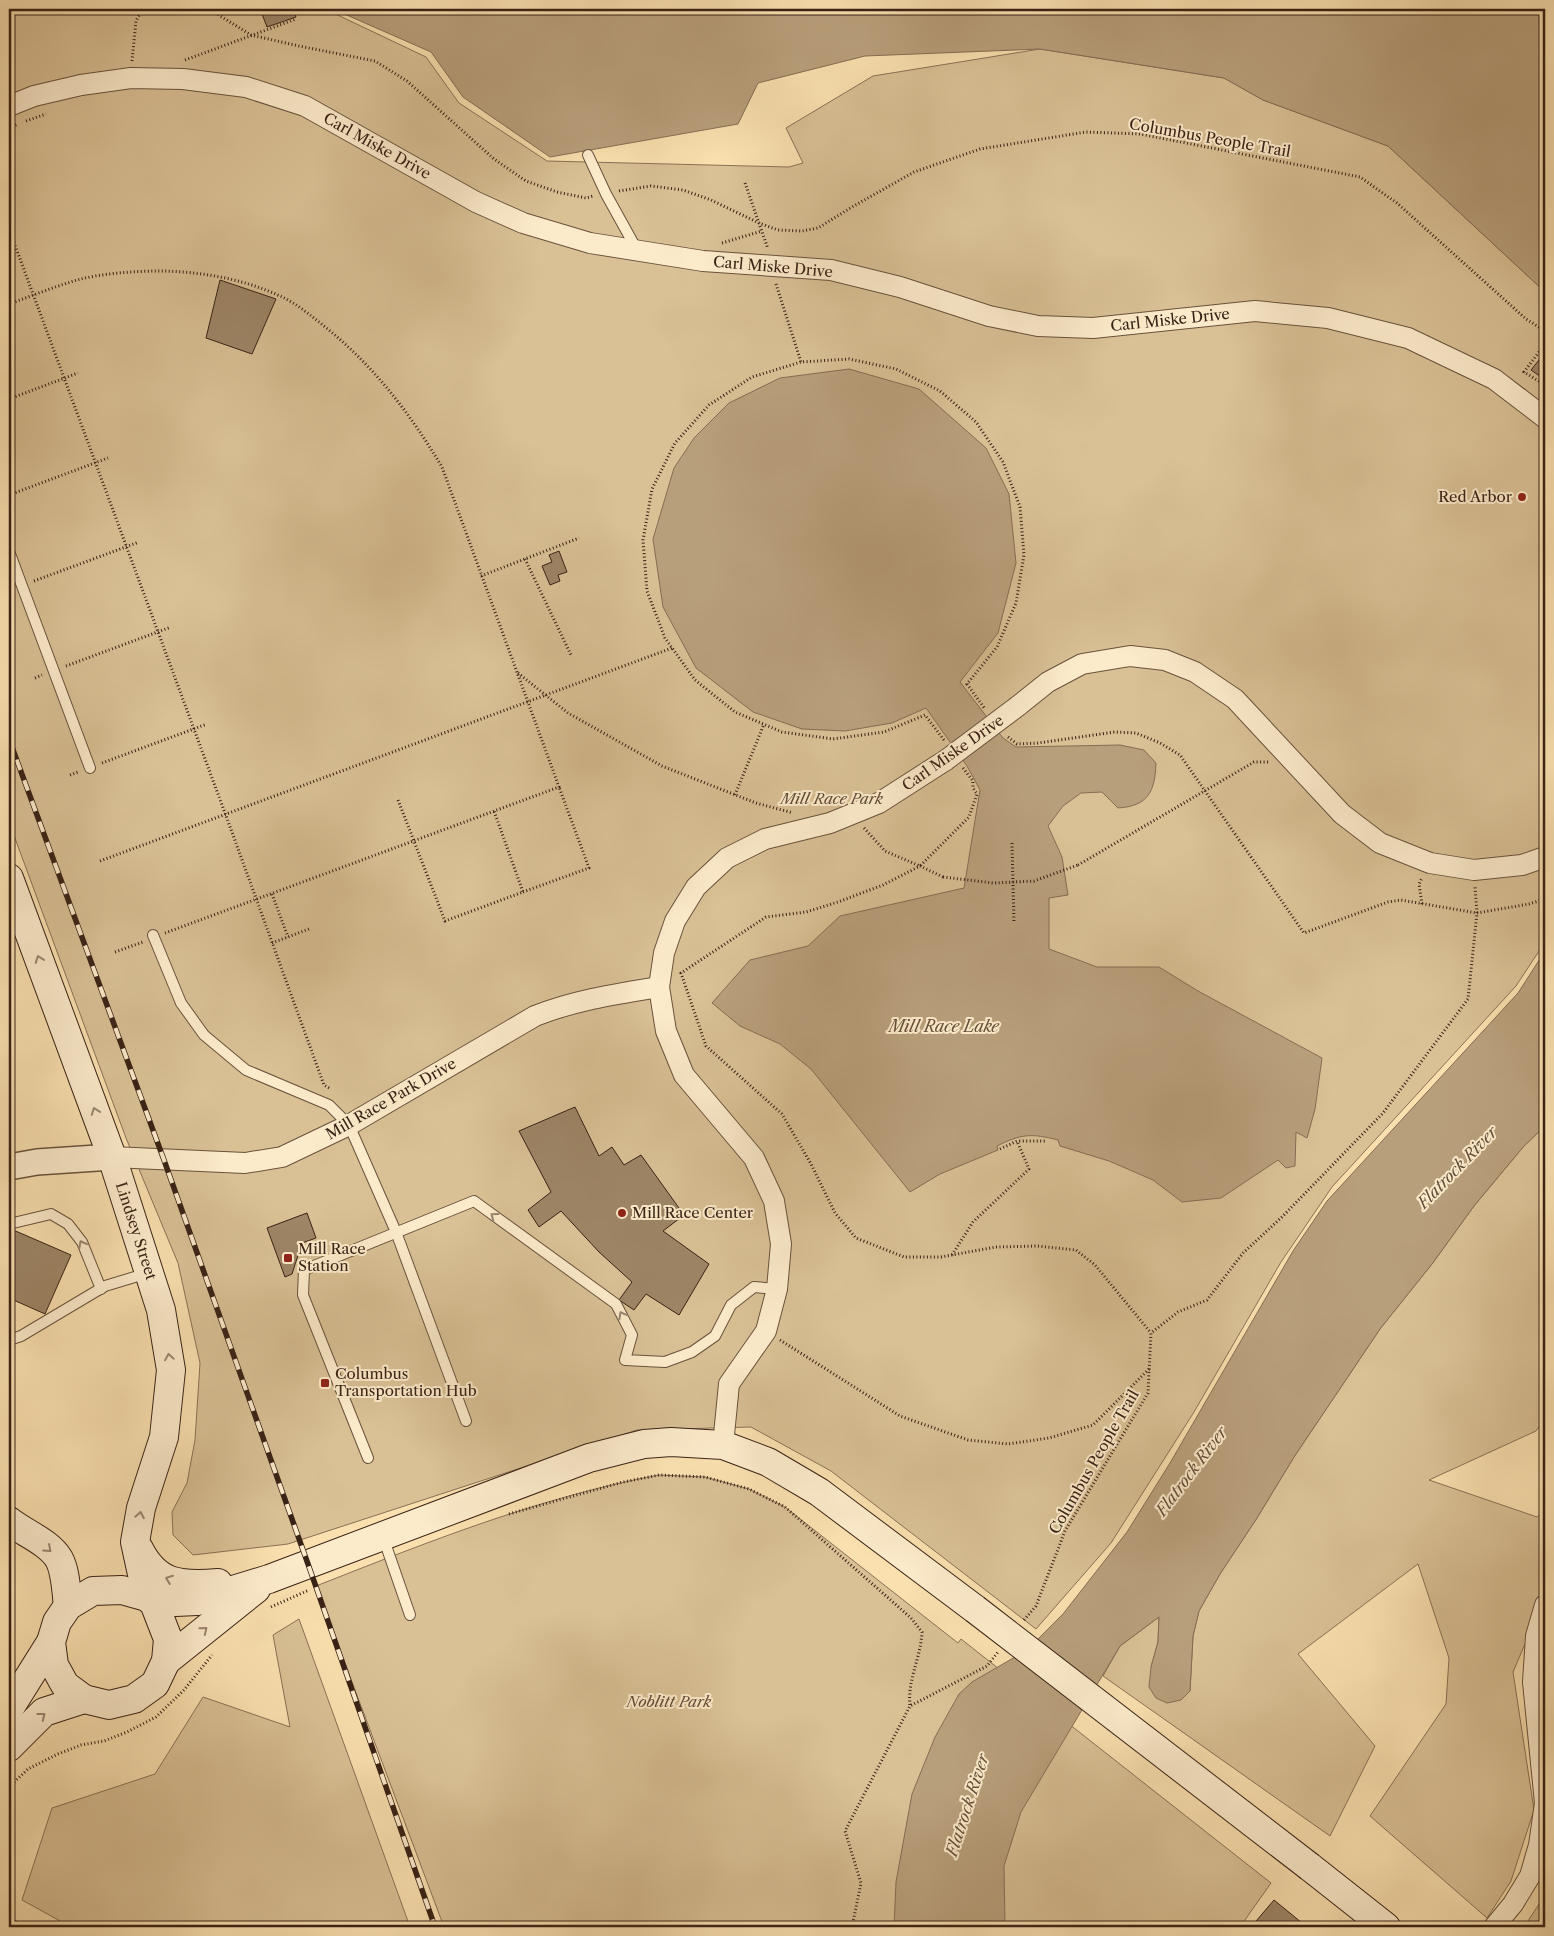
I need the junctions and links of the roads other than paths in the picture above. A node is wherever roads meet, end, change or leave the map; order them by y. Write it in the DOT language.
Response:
graph roads {
  1 [pos="9,106"];
  2 [pos="588,155"];
  3 [pos="638,251"];
  4 [pos="1545,418"];
  5 [pos="9,551"];
  6 [pos="90,768"];
  7 [pos="1545,857"];
  8 [pos="9,878"];
  9 [pos="154,936"];
  10 [pos="659,987"];
  11 [pos="349,1125"];
  12 [pos="112,1157"];
  13 [pos="9,1167"];
  14 [pos="9,1224"];
  15 [pos="396,1232"];
  16 [pos="149,1273"];
  17 [pos="101,1289"];
  18 [pos="777,1289"];
  19 [pos="9,1340"];
  20 [pos="466,1421"];
  21 [pos="723,1445"];
  22 [pos="368,1458"];
  23 [pos="9,1521"];
  24 [pos="383,1536"];
  25 [pos="136,1542"];
  26 [pos="269,1579"];
  27 [pos="151,1600"];
  28 [pos="1545,1605"];
  29 [pos="68,1606"];
  30 [pos="410,1615"];
  31 [pos="52,1642"];
  32 [pos="166,1661"];
  33 [pos="84,1699"];
  34 [pos="9,1709"];
  35 [pos="9,1747"];
  36 [pos="1386,1927"];
  37 [pos="1494,1927"];
  1 -- 3 [label="street, Carl Miske Drive"];
  2 -- 3 [label="lane"];
  3 -- 4 [label="street, Carl Miske Drive"];
  5 -- 6 [label="lane"];
  7 -- 10 [label="street, Carl Miske Drive, bridge"];
  12 -- 8 [label="main road, Lindsey Street, one-way"];
  9 -- 11 [label="lane"];
  10 -- 11 [label="street, Mill Race Park Drive"];
  10 -- 18 [label="street, Carl Miske Drive"];
  11 -- 12 [label="street, Mill Race Park Drive"];
  11 -- 15 [label="lane"];
  12 -- 13 [label="street"];
  12 -- 16 [label="main road, Lindsey Street"];
  17 -- 14 [label="lane, one-way"];
  18 -- 15 [label="lane, one-way"];
  15 -- 20 [label="lane"];
  15 -- 22 [label="lane"];
  16 -- 17 [label="lane"];
  25 -- 16 [label="main road, Lindsey Street, one-way"];
  17 -- 19 [label="lane"];
  18 -- 21 [label="street, Carl Miske Drive"];
  21 -- 24 [label="main road"];
  21 -- 36 [label="main road, bridge"];
  23 -- 29 [label="main road, one-way"];
  24 -- 26 [label="main road"];
  24 -- 30 [label="lane"];
  26 -- 25 [label="main road, one-way"];
  25 -- 27 [label="main road, Lindsey Street"];
  26 -- 27 [label="main road"];
  32 -- 26 [label="main road, one-way"];
  27 -- 29 [label="main road"];
  27 -- 32 [label="main road"];
  28 -- 37 [label="street"];
  29 -- 31 [label="main road"];
  31 -- 33 [label="main road"];
  31 -- 34 [label="main road"];
  32 -- 33 [label="main road"];
  35 -- 33 [label="main road, one-way"];
}
